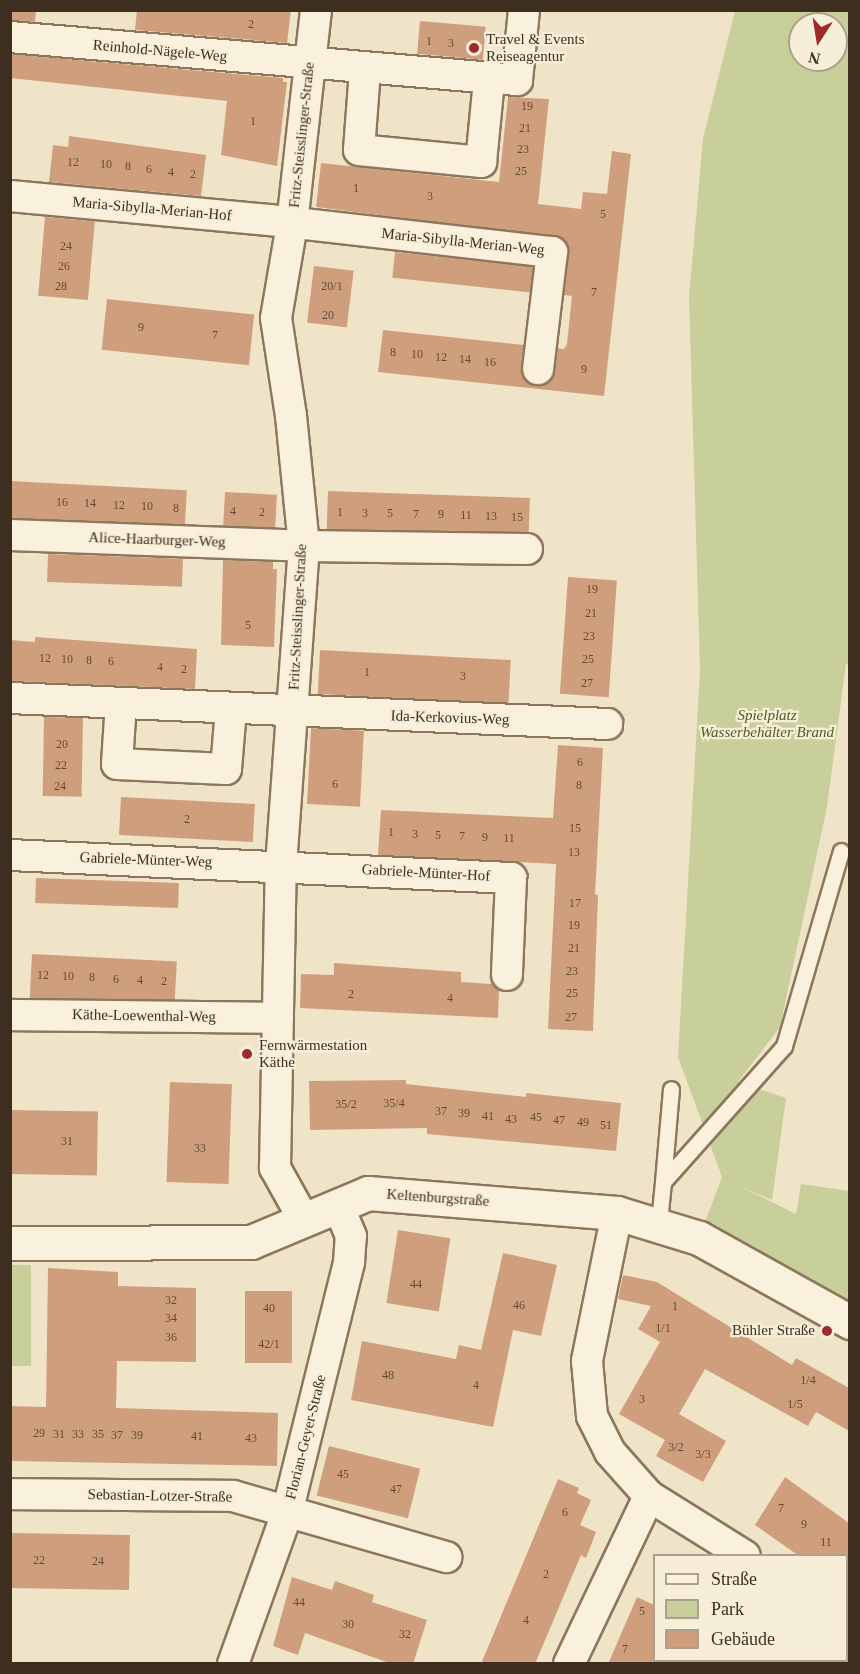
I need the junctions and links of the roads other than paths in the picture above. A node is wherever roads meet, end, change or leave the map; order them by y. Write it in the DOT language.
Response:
graph roads {
  1 [pos="316,10"];
  2 [pos="524,10"];
  3 [pos="10,37"];
  4 [pos="310,65"];
  5 [pos="365,70"];
  6 [pos="489,80"];
  7 [pos="10,196"];
  8 [pos="292,224"];
  9 [pos="538,369"];
  10 [pos="10,535"];
  11 [pos="304,546"];
  12 [pos="527,549"];
  13 [pos="10,698"];
  14 [pos="121,703"];
  15 [pos="231,709"];
  16 [pos="292,712"];
  17 [pos="607,724"];
  18 [pos="842,851"];
  19 [pos="10,855"];
  20 [pos="281,866"];
  21 [pos="507,975"];
  22 [pos="10,1015"];
  23 [pos="278,1018"];
  24 [pos="671,1089"];
  25 [pos="663,1182"];
  26 [pos="338,1206"];
  27 [pos="617,1212"];
  28 [pos="304,1220"];
  29 [pos="659,1222"];
  30 [pos="10,1243"];
  31 [pos="849,1322"];
  32 [pos="10,1494"];
  33 [pos="649,1496"];
  34 [pos="287,1513"];
  35 [pos="742,1554"];
  36 [pos="446,1557"];
  37 [pos="233,1664"];
  38 [pos="569,1664"];
  1 -- 4 [label="street, Fritz-Steisslinger-Straße"];
  2 -- 6 [label="street, Reinhold-Nägele-Weg"];
  3 -- 4 [label="street, Reinhold-Nägele-Weg"];
  4 -- 5 [label="street, Reinhold-Nägele-Weg"];
  4 -- 8 [label="street, Fritz-Steisslinger-Straße"];
  5 -- 6 [label="street, Reinhold-Nägele-Weg"];
  5 -- 6 [label="street"];
  7 -- 8 [label="street, Maria-Sibylla-Merian-Hof"];
  8 -- 9 [label="street, Maria-Sibylla-Merian-Weg"];
  8 -- 11 [label="street, Fritz-Steisslinger-Straße"];
  10 -- 11 [label="street, Alice-Haarburger-Weg"];
  11 -- 12 [label="street, Alice-Haarburger-Weg"];
  11 -- 16 [label="street, Fritz-Steisslinger-Straße"];
  13 -- 14 [label="street, Ida-Kerkovius-Weg"];
  14 -- 15 [label="street, Ida-Kerkovius-Weg"];
  14 -- 15 [label="street"];
  15 -- 16 [label="street, Ida-Kerkovius-Weg"];
  16 -- 17 [label="street, Ida-Kerkovius-Weg"];
  16 -- 20 [label="street, Fritz-Steisslinger-Straße"];
  18 -- 25 [label="lane"];
  19 -- 20 [label="street, Gabriele-Münter-Weg"];
  20 -- 21 [label="street, Gabriele-Münter-Hof"];
  20 -- 23 [label="street, Fritz-Steisslinger-Straße"];
  22 -- 23 [label="street, Käthe-Loewenthal-Weg"];
  23 -- 28 [label="street, Fritz-Steisslinger-Straße"];
  24 -- 25 [label="lane"];
  25 -- 29 [label="lane"];
  26 -- 27 [label="street, Keltenburgstraße"];
  26 -- 28 [label="street, Keltenburgstraße"];
  26 -- 34 [label="street, Florian-Geyer-Straße"];
  27 -- 29 [label="street, Keltenburgstraße"];
  27 -- 33 [label="street"];
  28 -- 30 [label="street, Keltenburgstraße"];
  29 -- 31 [label="street, Keltenburgstraße"];
  32 -- 34 [label="street, Sebastian-Lotzer-Straße"];
  33 -- 35 [label="street"];
  33 -- 38 [label="street"];
  34 -- 36 [label="street, Sebastian-Lotzer-Straße"];
  34 -- 37 [label="street, Florian-Geyer-Straße"];
}
